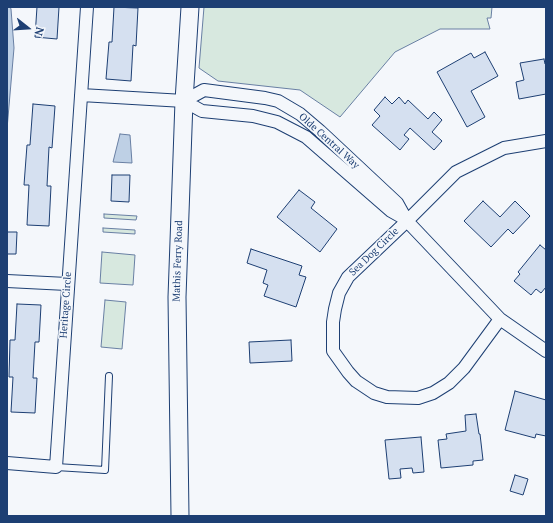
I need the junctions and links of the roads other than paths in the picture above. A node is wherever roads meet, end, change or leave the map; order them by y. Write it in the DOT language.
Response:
graph roads {
  1 [pos="87,7"];
  2 [pos="190,7"];
  3 [pos="81,95"];
  4 [pos="184,101"];
  5 [pos="546,141"];
  6 [pos="407,220"];
  7 [pos="7,281"];
  8 [pos="67,284"];
  9 [pos="500,319"];
  10 [pos="546,351"];
  11 [pos="109,376"];
  12 [pos="7,463"];
  13 [pos="56,467"];
  14 [pos="183,516"];
  1 -- 3 [label="street, Heritage Circle"];
  2 -- 4 [label="main road, Mathis Ferry Road"];
  3 -- 4 [label="street"];
  3 -- 8 [label="street, Heritage Circle"];
  4 -- 6 [label="street, Olde Central Way"];
  4 -- 6 [label="street, Olde Central Way"];
  4 -- 14 [label="main road, Mathis Ferry Road"];
  5 -- 6 [label="street, Sea Dog Circle"];
  6 -- 9 [label="street, Olde Central Way"];
  6 -- 9 [label="street, Sea Dog Circle"];
  7 -- 8 [label="street"];
  8 -- 13 [label="street, Heritage Circle"];
  9 -- 10 [label="street, Olde Central Way"];
  11 -- 13 [label="lane"];
  12 -- 13 [label="street"];
}
